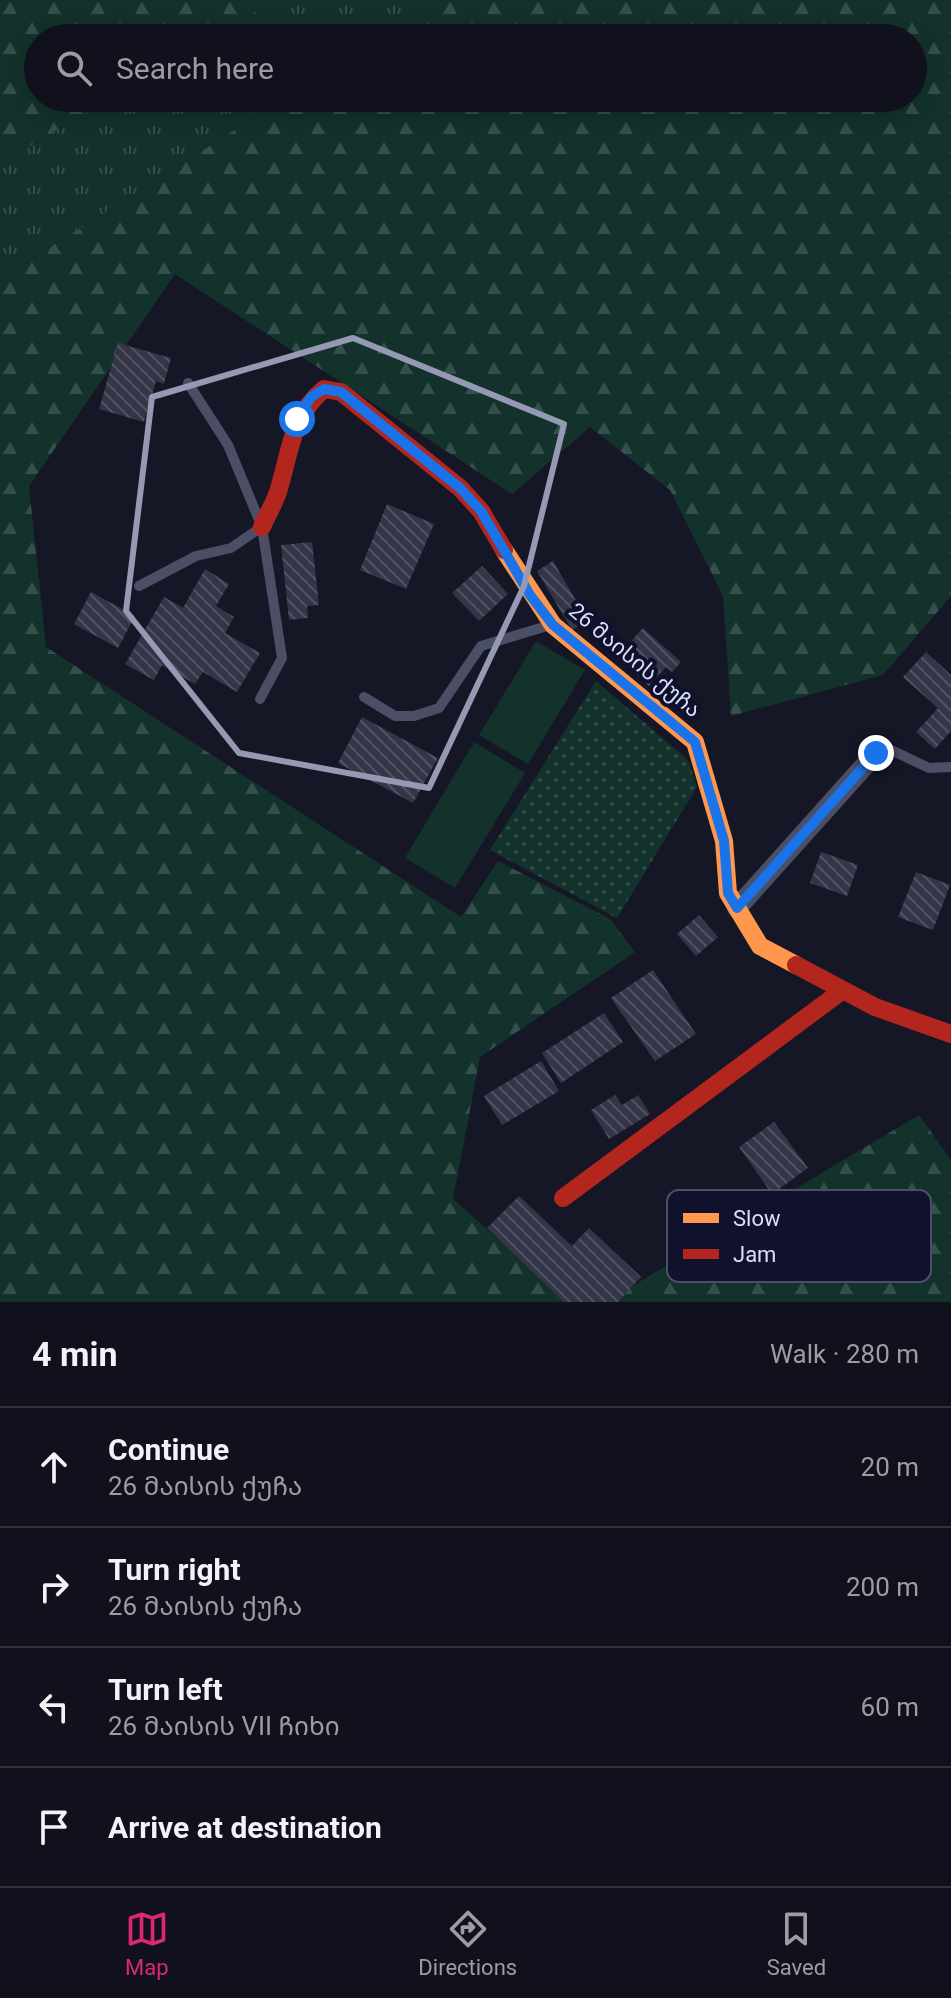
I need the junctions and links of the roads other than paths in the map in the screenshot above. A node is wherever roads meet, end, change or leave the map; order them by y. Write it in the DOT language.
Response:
graph roads {
  1 [pos="188,383"];
  2 [pos="262,527"];
  3 [pos="139,586"];
  4 [pos="553,625"];
  5 [pos="364,697"];
  6 [pos="260,699"];
  7 [pos="876,753"];
  8 [pos="951,767"];
  9 [pos="737,908"];
  10 [pos="843,990"];
  11 [pos="951,1034"];
  12 [pos="563,1198"];
  1 -- 2 [label="lane"];
  2 -- 3 [label="lane"];
  2 -- 4 [label="street, 26 მაისის ქუჩა"];
  2 -- 6 [label="lane"];
  4 -- 5 [label="lane"];
  4 -- 9 [label="street, 26 მაისის ქუჩა"];
  7 -- 8 [label="lane"];
  7 -- 9 [label="street"];
  9 -- 10 [label="street, 26 მაისის ქუჩა"];
  10 -- 11 [label="street, 26 მაისის ქუჩა"];
  10 -- 12 [label="street"];
}
